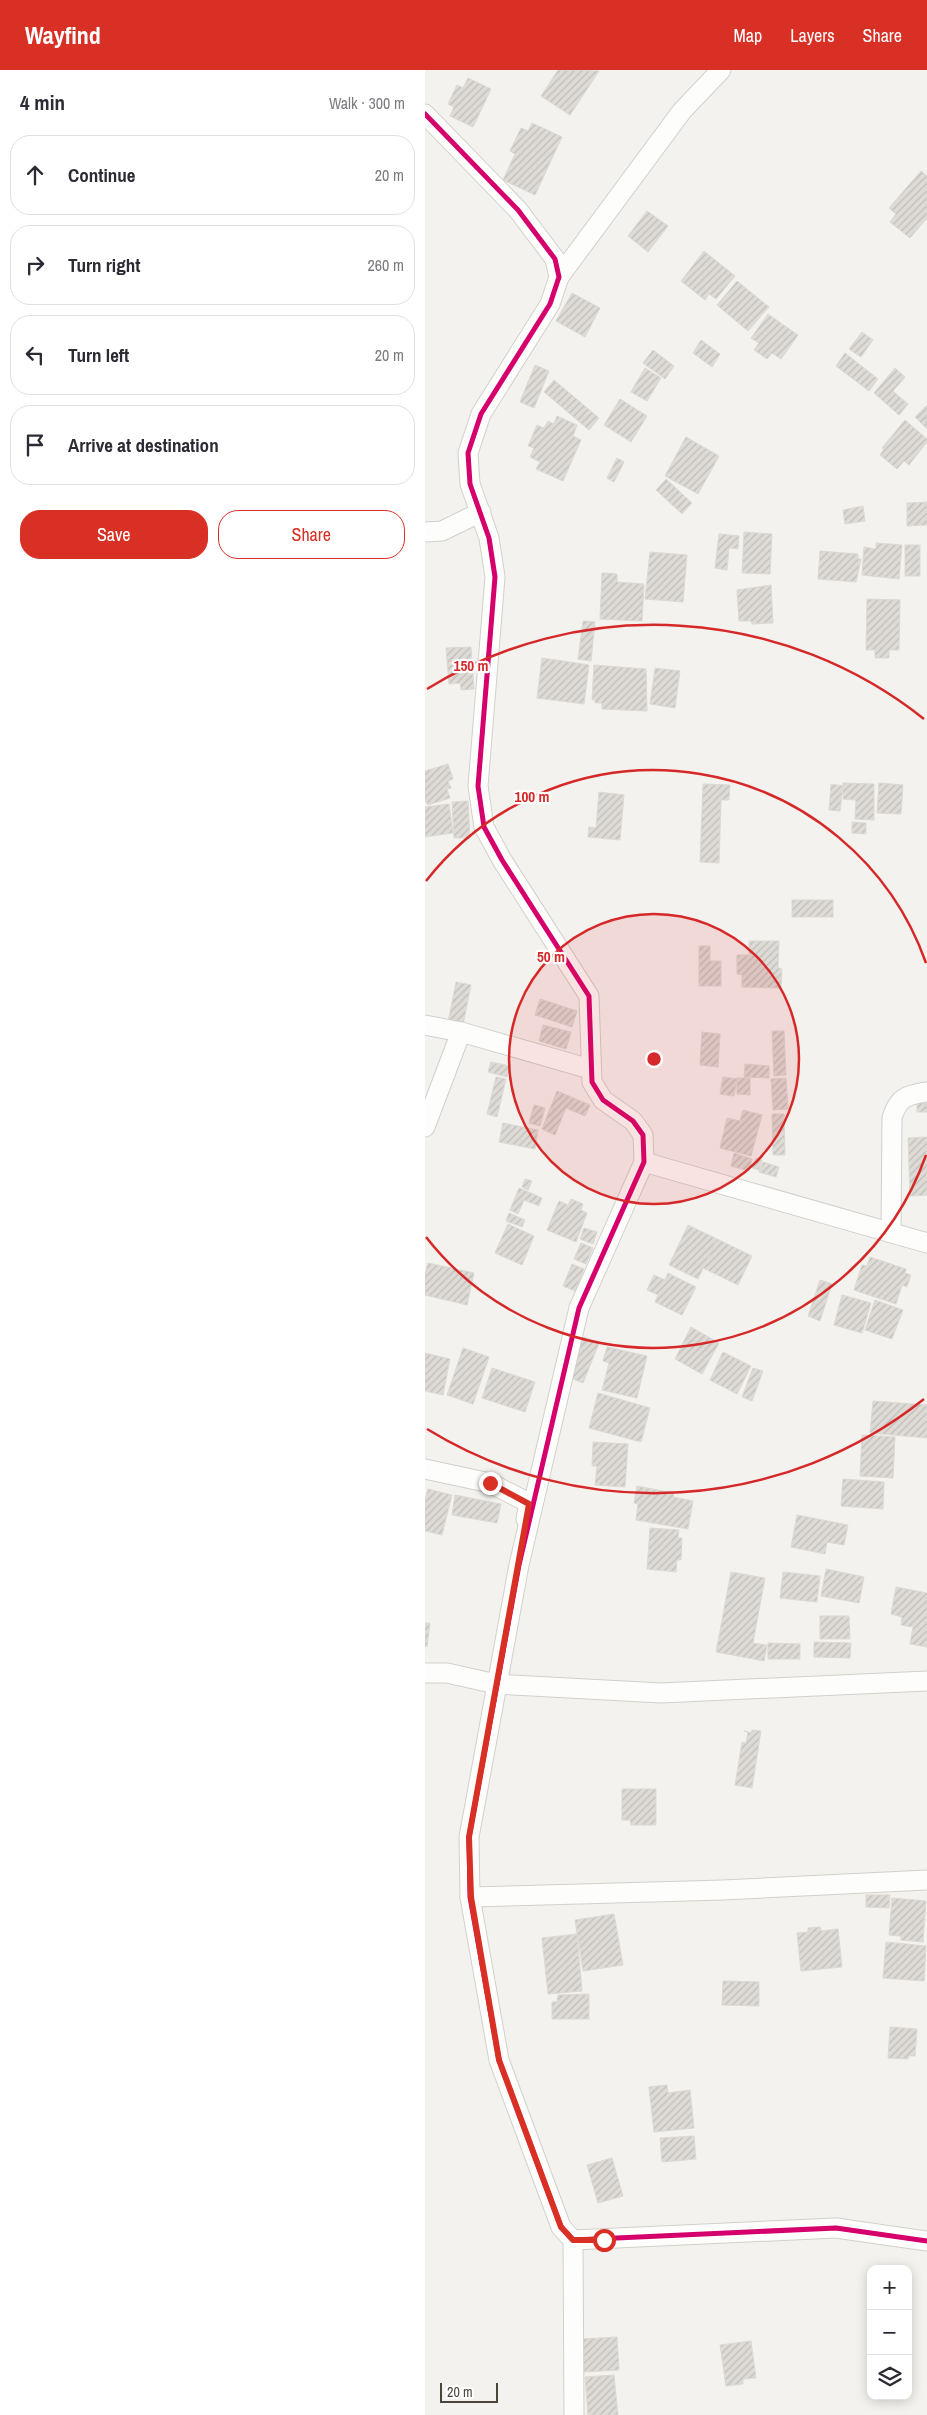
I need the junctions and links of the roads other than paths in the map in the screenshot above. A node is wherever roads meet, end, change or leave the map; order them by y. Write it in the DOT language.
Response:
graph roads {
  1 [pos="721,70"];
  2 [pos="425,114"];
  3 [pos="559,277"];
  4 [pos="481,512"];
  5 [pos="425,532"];
  6 [pos="425,1025"];
  7 [pos="461,1032"];
  8 [pos="590,1069"];
  9 [pos="927,1092"];
  10 [pos="425,1127"];
  11 [pos="644,1162"];
  12 [pos="891,1233"];
  13 [pos="927,1243"];
  14 [pos="425,1469"];
  15 [pos="519,1565"];
  16 [pos="425,1673"];
  17 [pos="927,1681"];
  18 [pos="496,1684"];
  19 [pos="927,1880"];
  20 [pos="471,1897"];
  21 [pos="573,2240"];
  22 [pos="927,2241"];
  23 [pos="574,2415"];
  1 -- 3 [label="street"];
  2 -- 3 [label="street"];
  3 -- 4 [label="street"];
  4 -- 5 [label="street"];
  4 -- 8 [label="street"];
  6 -- 7 [label="street"];
  7 -- 8 [label="street"];
  7 -- 10 [label="street"];
  8 -- 11 [label="street"];
  9 -- 12 [label="street"];
  11 -- 12 [label="street"];
  11 -- 15 [label="street"];
  12 -- 13 [label="street"];
  14 -- 15 [label="street"];
  15 -- 18 [label="street"];
  16 -- 18 [label="street"];
  17 -- 18 [label="street"];
  18 -- 20 [label="street"];
  19 -- 20 [label="street"];
  20 -- 21 [label="street"];
  21 -- 22 [label="street"];
  21 -- 23 [label="street"];
}
